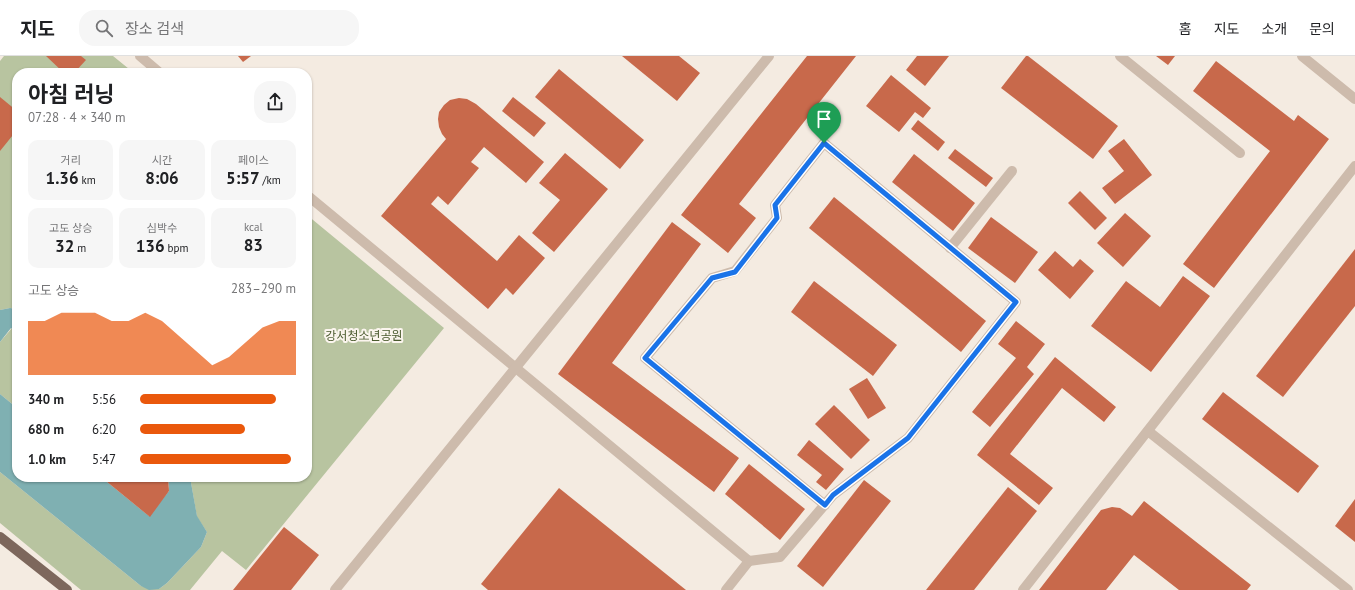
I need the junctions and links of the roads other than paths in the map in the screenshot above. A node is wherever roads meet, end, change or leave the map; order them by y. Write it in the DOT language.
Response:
graph roads {
  1 [pos="140,56"];
  2 [pos="770,56"];
  3 [pos="1120,56"];
  4 [pos="1302,56"];
  5 [pos="154,68"];
  6 [pos="1355,99"];
  7 [pos="1240,153"];
  8 [pos="1355,166"];
  9 [pos="1012,171"];
  10 [pos="312,199"];
  11 [pos="950,248"];
  12 [pos="516,368"];
  13 [pos="1148,431"];
  14 [pos="825,505"];
  15 [pos="0,537"];
  16 [pos="749,560"];
  17 [pos="67,590"];
  18 [pos="335,590"];
  19 [pos="726,590"];
  20 [pos="1023,590"];
  21 [pos="1348,590"];
  1 -- 5 [label="street"];
  2 -- 12 [label="street"];
  3 -- 7 [label="street"];
  4 -- 6 [label="street"];
  8 -- 13 [label="street"];
  9 -- 11 [label="street"];
  10 -- 12 [label="street"];
  11 -- 14 [label="street"];
  11 -- 14 [label="street"];
  12 -- 16 [label="street"];
  12 -- 18 [label="street"];
  13 -- 20 [label="street"];
  13 -- 21 [label="street"];
  14 -- 16 [label="street"];
  15 -- 17 [label="main road"];
  16 -- 19 [label="street"];
}
